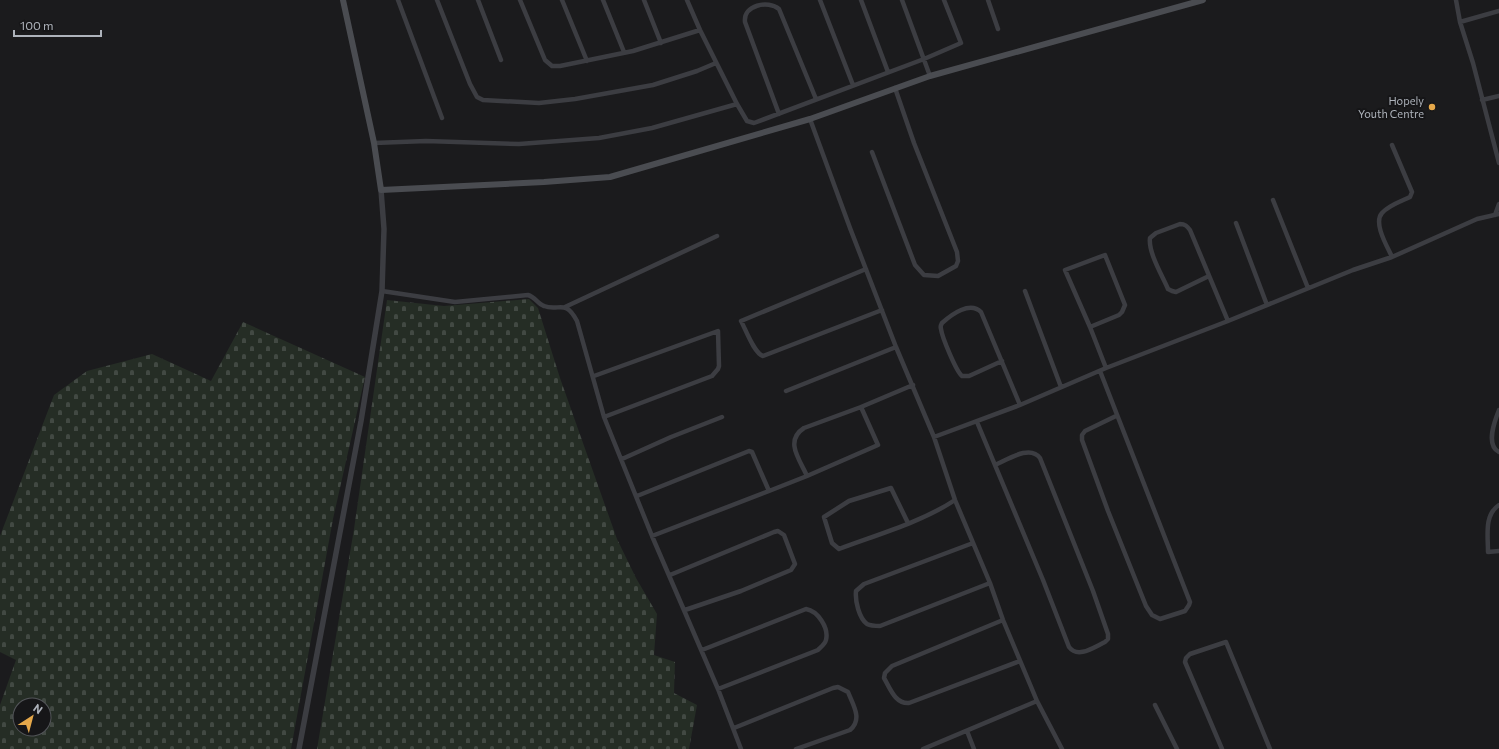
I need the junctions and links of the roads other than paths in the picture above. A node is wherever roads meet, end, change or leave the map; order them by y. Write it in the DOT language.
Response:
graph roads {
  1 [pos="343,0"];
  2 [pos="398,0"];
  3 [pos="437,0"];
  4 [pos="478,0"];
  5 [pos="520,0"];
  6 [pos="562,0"];
  7 [pos="604,0"];
  8 [pos="644,0"];
  9 [pos="687,0"];
  10 [pos="820,0"];
  11 [pos="861,0"];
  12 [pos="902,0"];
  13 [pos="944,0"];
  14 [pos="988,0"];
  15 [pos="1203,0"];
  16 [pos="1456,0"];
  17 [pos="1499,11"];
  18 [pos="1460,22"];
  19 [pos="998,29"];
  20 [pos="700,30"];
  21 [pos="661,43"];
  22 [pos="624,52"];
  23 [pos="924,59"];
  24 [pos="501,60"];
  25 [pos="587,61"];
  26 [pos="716,63"];
  27 [pos="888,72"];
  28 [pos="930,76"];
  29 [pos="853,85"];
  30 [pos="895,88"];
  31 [pos="1499,96"];
  32 [pos="816,99"];
  33 [pos="1482,100"];
  34 [pos="737,104"];
  35 [pos="779,114"];
  36 [pos="442,118"];
  37 [pos="810,119"];
  38 [pos="374,144"];
  39 [pos="1392,145"];
  40 [pos="872,152"];
  41 [pos="1499,163"];
  42 [pos="381,190"];
  43 [pos="1273,200"];
  44 [pos="1499,204"];
  45 [pos="1497,215"];
  46 [pos="1236,223"];
  47 [pos="716,236"];
  48 [pos="1392,257"];
  49 [pos="866,269"];
  50 [pos="1209,276"];
  51 [pos="1308,288"];
  52 [pos="382,291"];
  53 [pos="1025,291"];
  54 [pos="1267,305"];
  55 [pos="565,307"];
  56 [pos="882,310"];
  57 [pos="1228,321"];
  58 [pos="1090,327"];
  59 [pos="896,347"];
  60 [pos="1002,362"];
  61 [pos="1106,368"];
  62 [pos="1100,371"];
  63 [pos="594,376"];
  64 [pos="913,385"];
  65 [pos="1061,387"];
  66 [pos="786,391"];
  67 [pos="1020,405"];
  68 [pos="861,407"];
  69 [pos="1499,410"];
  70 [pos="1116,416"];
  71 [pos="604,417"];
  72 [pos="722,417"];
  73 [pos="977,422"];
  74 [pos="934,437"];
  75 [pos="1499,452"];
  76 [pos="622,459"];
  77 [pos="995,465"];
  78 [pos="807,476"];
  79 [pos="769,491"];
  80 [pos="637,496"];
  81 [pos="955,500"];
  82 [pos="1499,505"];
  83 [pos="908,523"];
  84 [pos="652,536"];
  85 [pos="973,544"];
  86 [pos="1499,551"];
  87 [pos="670,575"];
  88 [pos="990,583"];
  89 [pos="685,610"];
  90 [pos="1003,620"];
  91 [pos="702,650"];
  92 [pos="1020,661"];
  93 [pos="718,689"];
  94 [pos="1037,701"];
  95 [pos="1155,705"];
  96 [pos="734,728"];
  97 [pos="967,731"];
  98 [pos="926,748"];
  99 [pos="299,749"];
  100 [pos="741,749"];
  101 [pos="796,749"];
  102 [pos="974,749"];
  103 [pos="1062,749"];
  104 [pos="1177,749"];
  105 [pos="1222,749"];
  106 [pos="1270,749"];
  1 -- 38 [label="main road"];
  2 -- 36 [label="street"];
  3 -- 26 [label="street"];
  4 -- 24 [label="street"];
  5 -- 25 [label="street"];
  6 -- 25 [label="street"];
  7 -- 22 [label="street"];
  8 -- 21 [label="street"];
  9 -- 20 [label="street"];
  10 -- 29 [label="street"];
  11 -- 27 [label="street"];
  12 -- 23 [label="street"];
  13 -- 23 [label="street"];
  14 -- 19 [label="street"];
  15 -- 28 [label="main road"];
  16 -- 18 [label="street"];
  17 -- 18 [label="street"];
  18 -- 33 [label="street"];
  20 -- 21 [label="street"];
  20 -- 26 [label="street"];
  21 -- 22 [label="street"];
  22 -- 25 [label="street"];
  23 -- 27 [label="street"];
  23 -- 28 [label="street"];
  26 -- 34 [label="street"];
  27 -- 29 [label="street"];
  28 -- 30 [label="main road"];
  29 -- 32 [label="street"];
  30 -- 37 [label="main road"];
  30 -- 40 [label="street"];
  31 -- 33 [label="street"];
  32 -- 35 [label="street"];
  32 -- 35 [label="street"];
  33 -- 41 [label="street"];
  34 -- 35 [label="street"];
  34 -- 38 [label="street"];
  37 -- 42 [label="main road"];
  37 -- 49 [label="street"];
  38 -- 42 [label="main road"];
  39 -- 48 [label="street"];
  42 -- 52 [label="street"];
  43 -- 51 [label="street"];
  44 -- 45 [label="street"];
  45 -- 48 [label="street"];
  46 -- 54 [label="street"];
  47 -- 55 [label="street"];
  48 -- 51 [label="street"];
  49 -- 56 [label="street"];
  49 -- 56 [label="street"];
  50 -- 50 [label="street"];
  50 -- 57 [label="street"];
  51 -- 54 [label="street"];
  52 -- 55 [label="street"];
  52 -- 99 [label="street"];
  53 -- 65 [label="street"];
  54 -- 57 [label="street"];
  55 -- 63 [label="street"];
  56 -- 59 [label="street"];
  57 -- 61 [label="street"];
  58 -- 58 [label="street"];
  58 -- 61 [label="street"];
  59 -- 64 [label="street"];
  59 -- 66 [label="street"];
  60 -- 60 [label="street"];
  60 -- 67 [label="street"];
  61 -- 62 [label="street"];
  62 -- 65 [label="street"];
  62 -- 70 [label="street"];
  63 -- 71 [label="street"];
  63 -- 71 [label="street"];
  64 -- 68 [label="street"];
  64 -- 74 [label="street"];
  65 -- 67 [label="street"];
  67 -- 73 [label="street"];
  68 -- 78 [label="street"];
  68 -- 78 [label="street"];
  69 -- 75 [label="street"];
  70 -- 70 [label="street"];
  71 -- 76 [label="street"];
  72 -- 76 [label="street"];
  73 -- 74 [label="street"];
  73 -- 77 [label="street"];
  74 -- 81 [label="street"];
  76 -- 80 [label="street"];
  77 -- 77 [label="street"];
  78 -- 79 [label="street"];
  79 -- 80 [label="street"];
  79 -- 84 [label="street"];
  80 -- 84 [label="street"];
  81 -- 83 [label="street"];
  81 -- 85 [label="street"];
  82 -- 86 [label="street"];
  83 -- 83 [label="street"];
  84 -- 87 [label="street"];
  85 -- 88 [label="street"];
  85 -- 88 [label="street"];
  87 -- 89 [label="street"];
  87 -- 89 [label="street"];
  88 -- 90 [label="street"];
  89 -- 91 [label="street"];
  90 -- 92 [label="street"];
  90 -- 92 [label="street"];
  91 -- 93 [label="street"];
  91 -- 93 [label="street"];
  92 -- 94 [label="street"];
  93 -- 96 [label="street"];
  94 -- 97 [label="street"];
  94 -- 103 [label="street"];
  95 -- 104 [label="street"];
  96 -- 100 [label="street"];
  96 -- 101 [label="street"];
  97 -- 98 [label="street"];
  97 -- 102 [label="street"];
  105 -- 106 [label="street"];
}
